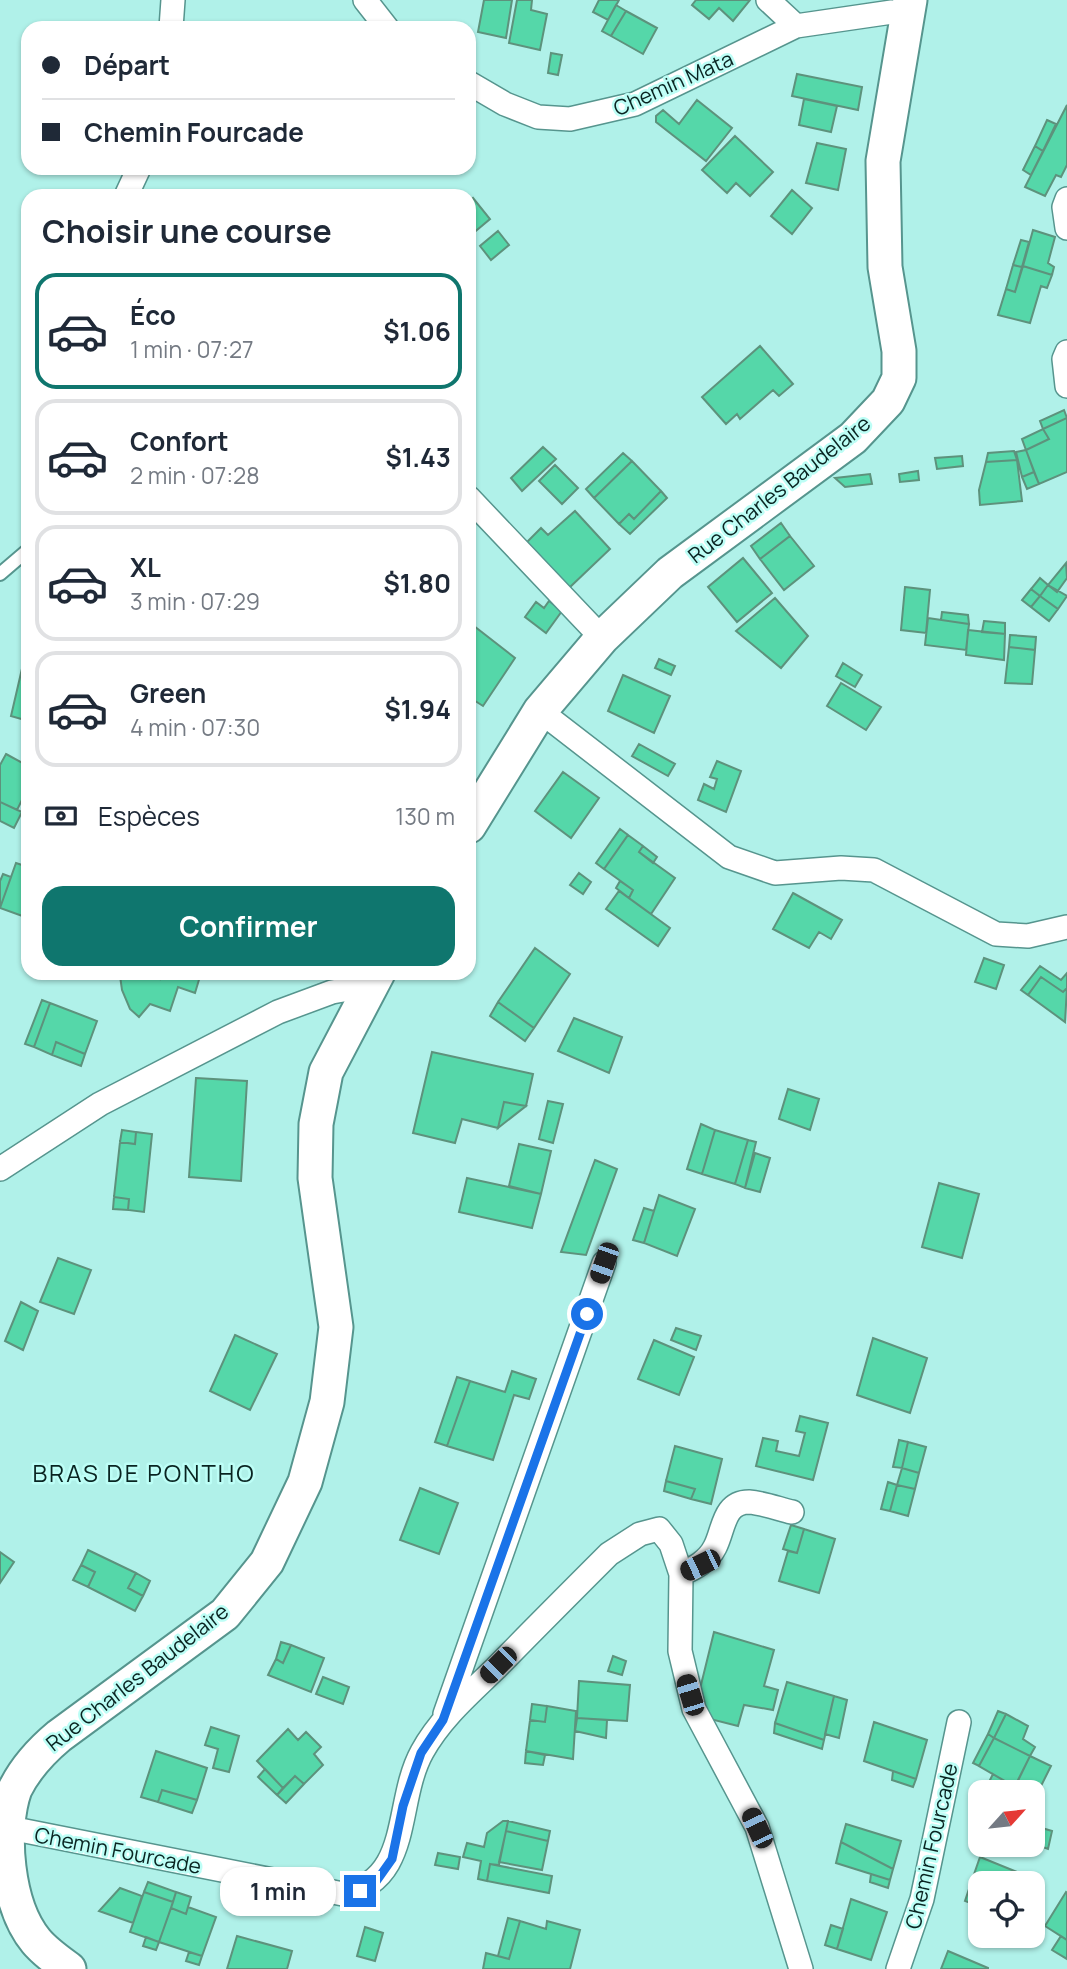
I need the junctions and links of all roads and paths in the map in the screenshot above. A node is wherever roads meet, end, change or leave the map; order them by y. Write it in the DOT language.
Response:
graph roads {
  1 [pos="173,0"];
  2 [pos="365,0"];
  3 [pos="768,0"];
  4 [pos="909,8"];
  5 [pos="172,21"];
  6 [pos="382,21"];
  7 [pos="796,26"];
  8 [pos="476,87"];
  9 [pos="1067,199"];
  10 [pos="1067,228"];
  11 [pos="1067,352"];
  12 [pos="1067,386"];
  13 [pos="476,505"];
  14 [pos="21,556"];
  15 [pos="0,574"];
  16 [pos="602,638"];
  17 [pos="540,711"];
  18 [pos="476,815"];
  19 [pos="1067,928"];
  20 [pos="372,980"];
  21 [pos="374,980"];
  22 [pos="0,1168"];
  23 [pos="604,1263"];
  24 [pos="792,1512"];
  25 [pos="681,1574"];
  26 [pos="443,1720"];
  27 [pos="959,1722"];
  28 [pos="3,1828"];
  29 [pos="69,1969"];
  30 [pos="801,1969"];
  31 [pos="898,1969"];
  1 -- 5 [label="street"];
  2 -- 6 [label="street"];
  3 -- 7 [label="street"];
  4 -- 7 [label="street, Chemin Mata"];
  4 -- 16 [label="main road, Rue Charles Baudelaire"];
  7 -- 8 [label="street, Chemin Mata"];
  9 -- 10 [label="street"];
  11 -- 12 [label="street"];
  13 -- 16 [label="street"];
  14 -- 15 [label="lane"];
  16 -- 17 [label="main road, Rue Charles Baudelaire"];
  17 -- 18 [label="main road, Rue Charles Baudelaire"];
  17 -- 19 [label="street"];
  20 -- 22 [label="street"];
  21 -- 28 [label="main road, Rue Charles Baudelaire"];
  23 -- 26 [label="street"];
  24 -- 25 [label="street"];
  25 -- 26 [label="street, Chemin Fourcade"];
  25 -- 30 [label="street, Chemin Fourcade"];
  26 -- 28 [label="street, Chemin Fourcade"];
  27 -- 31 [label="street, Chemin Fourcade"];
  28 -- 29 [label="main road, Rue Charles Baudelaire"];
}
